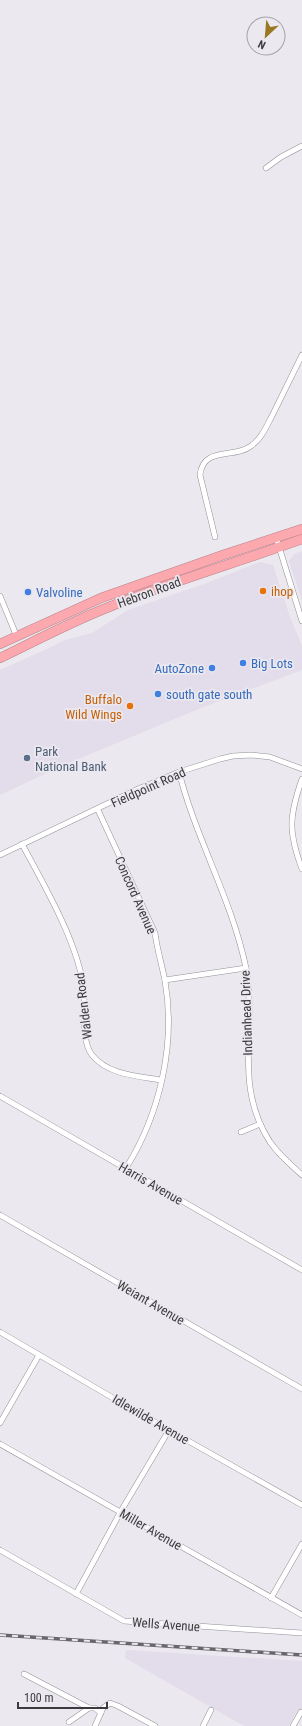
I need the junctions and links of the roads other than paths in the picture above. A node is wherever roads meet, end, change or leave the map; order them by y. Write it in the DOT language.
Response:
graph roads {
  1 [pos="302,146"];
  2 [pos="266,168"];
  3 [pos="302,355"];
  4 [pos="302,529"];
  5 [pos="215,537"];
  6 [pos="276,537"];
  7 [pos="302,539"];
  8 [pos="279,548"];
  9 [pos="0,596"];
  10 [pos="91,603"];
  11 [pos="302,621"];
  12 [pos="17,636"];
  13 [pos="0,644"];
  14 [pos="26,646"];
  15 [pos="0,652"];
  16 [pos="0,658"];
  17 [pos="302,769"];
  18 [pos="179,772"];
  19 [pos="302,779"];
  20 [pos="98,810"];
  21 [pos="22,844"];
  22 [pos="0,855"];
  23 [pos="302,869"];
  24 [pos="246,968"];
  25 [pos="165,980"];
  26 [pos="162,1080"];
  27 [pos="0,1096"];
  28 [pos="260,1124"];
  29 [pos="241,1132"];
  30 [pos="126,1168"];
  31 [pos="302,1175"];
  32 [pos="0,1215"];
  33 [pos="301,1268"];
  34 [pos="0,1332"];
  35 [pos="39,1355"];
  36 [pos="302,1389"];
  37 [pos="0,1423"];
  38 [pos="169,1430"];
  39 [pos="0,1444"];
  40 [pos="302,1505"];
  41 [pos="121,1511"];
  42 [pos="302,1544"];
  43 [pos="0,1550"];
  44 [pos="76,1594"];
  45 [pos="271,1598"];
  46 [pos="302,1615"];
  47 [pos="302,1633"];
  48 [pos="24,1674"];
  49 [pos="89,1708"];
  50 [pos="211,1710"];
  51 [pos="100,1712"];
  52 [pos="301,1712"];
  53 [pos="69,1722"];
  54 [pos="94,1726"];
  55 [pos="155,1726"];
  56 [pos="203,1726"];
  57 [pos="293,1726"];
  1 -- 2 [label="street"];
  3 -- 5 [label="street"];
  4 -- 6 [label="highway, Hebron Road"];
  6 -- 8 [label="street"];
  6 -- 10 [label="highway, Hebron Road"];
  7 -- 8 [label="highway, Hebron Road"];
  8 -- 11 [label="street"];
  8 -- 14 [label="highway, Hebron Road"];
  9 -- 12 [label="street"];
  10 -- 12 [label="highway, Hebron Road"];
  10 -- 14 [label="highway"];
  12 -- 13 [label="highway, Hebron Road"];
  12 -- 15 [label="highway"];
  14 -- 16 [label="highway, Hebron Road"];
  17 -- 18 [label="street, Fieldpoint Road"];
  18 -- 20 [label="street, Fieldpoint Road"];
  18 -- 24 [label="street, Indianhead Drive"];
  19 -- 23 [label="street"];
  20 -- 21 [label="street, Fieldpoint Road"];
  20 -- 25 [label="street, Concord Avenue"];
  21 -- 22 [label="street, Fieldpoint Road"];
  21 -- 26 [label="street, Walden Road"];
  24 -- 25 [label="street"];
  24 -- 28 [label="street, Indianhead Drive"];
  25 -- 26 [label="street, Concord Avenue"];
  26 -- 30 [label="street, Concord Avenue"];
  27 -- 30 [label="street, Harris Avenue"];
  28 -- 29 [label="street"];
  28 -- 31 [label="street, Indianhead Drive"];
  30 -- 33 [label="street, Harris Avenue"];
  32 -- 36 [label="street, Weiant Avenue"];
  34 -- 35 [label="street, Idlewilde Avenue"];
  35 -- 37 [label="street"];
  35 -- 38 [label="street, Idlewilde Avenue"];
  38 -- 40 [label="street, Idlewilde Avenue"];
  38 -- 41 [label="street"];
  39 -- 41 [label="street, Miller Avenue"];
  41 -- 44 [label="street"];
  41 -- 45 [label="street, Miller Avenue"];
  42 -- 45 [label="street"];
  43 -- 44 [label="street, Wells Avenue"];
  44 -- 47 [label="street, Wells Avenue"];
  45 -- 46 [label="street, Miller Avenue"];
  48 -- 49 [label="street"];
  49 -- 51 [label="street"];
  49 -- 53 [label="street"];
  50 -- 56 [label="street"];
  51 -- 54 [label="street"];
  51 -- 55 [label="street"];
  52 -- 57 [label="street"];
}
